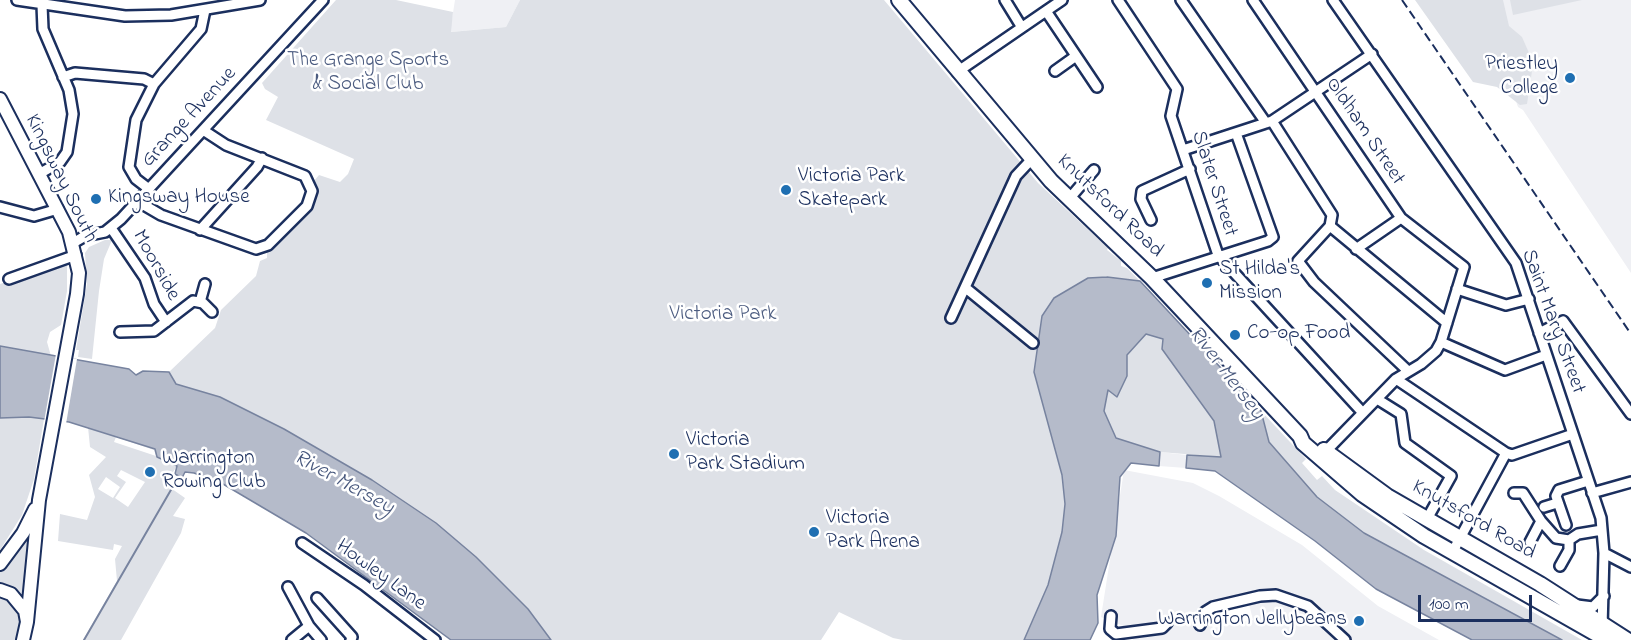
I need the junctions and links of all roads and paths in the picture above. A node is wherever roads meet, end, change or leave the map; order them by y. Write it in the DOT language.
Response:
graph roads {
  1 [pos="17,0"];
  2 [pos="260,0"];
  3 [pos="899,0"];
  4 [pos="1005,0"];
  5 [pos="1062,0"];
  6 [pos="1118,0"];
  7 [pos="1181,0"];
  8 [pos="1253,0"];
  9 [pos="1333,0"];
  10 [pos="321,1"];
  11 [pos="219,4"];
  12 [pos="42,5"];
  13 [pos="205,10"];
  14 [pos="1046,10"];
  15 [pos="1021,26"];
  16 [pos="1372,54"];
  17 [pos="1076,56"];
  18 [pos="1055,71"];
  19 [pos="957,72"];
  20 [pos="63,77"];
  21 [pos="154,84"];
  22 [pos="1097,87"];
  23 [pos="1316,92"];
  24 [pos="0,99"];
  25 [pos="1269,122"];
  26 [pos="203,130"];
  27 [pos="1236,133"];
  28 [pos="1183,150"];
  29 [pos="262,158"];
  30 [pos="1031,159"];
  31 [pos="1190,168"];
  32 [pos="1094,170"];
  33 [pos="39,174"];
  34 [pos="149,189"];
  35 [pos="1069,199"];
  36 [pos="138,201"];
  37 [pos="0,207"];
  38 [pos="58,209"];
  39 [pos="1401,218"];
  40 [pos="1151,220"];
  41 [pos="1330,226"];
  42 [pos="111,228"];
  43 [pos="200,230"];
  44 [pos="75,249"];
  45 [pos="1356,249"];
  46 [pos="1218,255"];
  47 [pos="1152,278"];
  48 [pos="9,279"];
  49 [pos="205,284"];
  50 [pos="967,289"];
  51 [pos="1457,289"];
  52 [pos="1529,299"];
  53 [pos="200,302"];
  54 [pos="212,312"];
  55 [pos="951,318"];
  56 [pos="127,321"];
  57 [pos="166,322"];
  58 [pos="1447,323"];
  59 [pos="1539,333"];
  60 [pos="1441,342"];
  61 [pos="1033,343"];
  62 [pos="1546,355"];
  63 [pos="1408,372"];
  64 [pos="1396,379"];
  65 [pos="1377,399"];
  66 [pos="1363,413"];
  67 [pos="1631,414"];
  68 [pos="1573,434"];
  69 [pos="1300,436"];
  70 [pos="1326,452"];
  71 [pos="1506,453"];
  72 [pos="1588,481"];
  73 [pos="1631,483"];
  74 [pos="1514,493"];
  75 [pos="1592,493"];
  76 [pos="39,500"];
  77 [pos="1557,503"];
  78 [pos="1544,507"];
  79 [pos="1427,519"];
  80 [pos="1541,521"];
  81 [pos="1566,525"];
  82 [pos="1602,530"];
  83 [pos="1460,539"];
  84 [pos="1569,540"];
  85 [pos="1530,542"];
  86 [pos="302,543"];
  87 [pos="1452,553"];
  88 [pos="1604,553"];
  89 [pos="0,564"];
  90 [pos="1560,566"];
  91 [pos="1631,567"];
  92 [pos="288,587"];
  93 [pos="0,590"];
  94 [pos="1604,596"];
  95 [pos="317,598"];
  96 [pos="1572,604"];
  97 [pos="1111,616"];
  98 [pos="1167,623"];
  99 [pos="1200,625"];
  100 [pos="309,626"];
  101 [pos="26,633"];
  102 [pos="1603,633"];
  103 [pos="292,640"];
  104 [pos="321,640"];
  105 [pos="351,640"];
  106 [pos="435,640"];
  107 [pos="1345,640"];
  108 [pos="1627,640"];
  1 -- 12 [label="street"];
  2 -- 11 [label="street"];
  3 -- 19 [label="highway, Knutsford Road"];
  4 -- 15 [label="street"];
  5 -- 14 [label="street"];
  6 -- 28 [label="street, Slater Street"];
  7 -- 25 [label="street"];
  8 -- 23 [label="street, Oldham Street"];
  9 -- 16 [label="street, Saint Mary Street"];
  10 -- 26 [label="street, Grange Avenue"];
  11 -- 13 [label="street"];
  12 -- 13 [label="street"];
  12 -- 20 [label="street"];
  13 -- 21 [label="street"];
  14 -- 15 [label="street"];
  14 -- 17 [label="street"];
  15 -- 19 [label="street"];
  16 -- 23 [label="street"];
  16 -- 52 [label="street, Saint Mary Street"];
  17 -- 18 [label="street"];
  17 -- 22 [label="street"];
  19 -- 30 [label="highway, Knutsford Road"];
  20 -- 21 [label="street"];
  20 -- 33 [label="street"];
  21 -- 34 [label="street"];
  23 -- 25 [label="street"];
  23 -- 39 [label="street, Oldham Street"];
  24 -- 33 [label="main road, Kingsway South"];
  25 -- 27 [label="street"];
  25 -- 41 [label="street"];
  26 -- 29 [label="street"];
  26 -- 34 [label="street, Grange Avenue"];
  27 -- 28 [label="street"];
  27 -- 46 [label="street"];
  28 -- 31 [label="street, Slater Street"];
  29 -- 43 [label="street"];
  29 -- 43 [label="street"];
  30 -- 35 [label="highway, Knutsford Road"];
  30 -- 50 [label="street"];
  31 -- 40 [label="street"];
  31 -- 46 [label="street, Slater Street"];
  32 -- 35 [label="street"];
  33 -- 38 [label="main road, Kingsway South"];
  34 -- 36 [label="street, Grange Avenue"];
  35 -- 47 [label="highway, Knutsford Road"];
  36 -- 42 [label="street, Grange Avenue"];
  36 -- 43 [label="street"];
  37 -- 38 [label="street"];
  38 -- 44 [label="main road, Kingsway South"];
  39 -- 45 [label="street"];
  39 -- 51 [label="street, Oldham Street"];
  41 -- 45 [label="street"];
  41 -- 63 [label="street"];
  42 -- 44 [label="street, Grange Avenue"];
  42 -- 57 [label="street, Moorside"];
  44 -- 48 [label="street, Grange Avenue"];
  44 -- 76 [label="main road, Kingsway South"];
  45 -- 58 [label="street"];
  46 -- 47 [label="street"];
  46 -- 66 [label="street, Slater Street"];
  47 -- 69 [label="highway, Knutsford Road"];
  49 -- 53 [label="street"];
  50 -- 55 [label="street"];
  50 -- 61 [label="street"];
  51 -- 52 [label="street"];
  51 -- 58 [label="street"];
  52 -- 59 [label="street, Saint Mary Street"];
  53 -- 54 [label="street, Moorside"];
  53 -- 57 [label="street, Moorside"];
  56 -- 57 [label="street, Moorside"];
  58 -- 60 [label="street"];
  59 -- 62 [label="street, Saint Mary Street"];
  59 -- 67 [label="street"];
  60 -- 62 [label="street"];
  60 -- 63 [label="street"];
  62 -- 68 [label="street, Saint Mary Street"];
  63 -- 64 [label="street"];
  64 -- 65 [label="street"];
  64 -- 71 [label="street"];
  65 -- 66 [label="street"];
  65 -- 79 [label="street"];
  66 -- 70 [label="street"];
  68 -- 71 [label="street"];
  68 -- 72 [label="street, Saint Mary Street"];
  69 -- 70 [label="highway, Knutsford Road"];
  69 -- 87 [label="highway, Knutsford Road"];
  70 -- 79 [label="highway, Knutsford Road"];
  71 -- 83 [label="street"];
  72 -- 75 [label="street, Saint Mary Street"];
  72 -- 77 [label="street"];
  73 -- 75 [label="street"];
  74 -- 80 [label="street"];
  75 -- 82 [label="street, Saint Mary Street"];
  76 -- 89 [label="main road"];
  76 -- 101 [label="main road"];
  77 -- 78 [label="street"];
  77 -- 81 [label="street"];
  79 -- 83 [label="highway, Knutsford Road"];
  80 -- 84 [label="street"];
  80 -- 85 [label="street"];
  82 -- 84 [label="street"];
  82 -- 88 [label="street, Saint Mary Street"];
  83 -- 87 [label="street"];
  83 -- 96 [label="highway, Knutsford Road"];
  84 -- 90 [label="street"];
  86 -- 106 [label="street, Howley Lane"];
  87 -- 102 [label="highway, Knutsford Road"];
  88 -- 91 [label="street"];
  88 -- 94 [label="street, Saint Mary Street"];
  92 -- 100 [label="street"];
  93 -- 101 [label="main road"];
  94 -- 96 [label="street"];
  94 -- 102 [label="street, Saint Mary Street"];
  95 -- 105 [label="street"];
  96 -- 102 [label="highway, Knutsford Road"];
  97 -- 98 [label="street"];
  99 -- 107 [label="street"];
  100 -- 103 [label="street"];
  100 -- 104 [label="street"];
  102 -- 108 [label="highway, Knutsford Road"];
}
